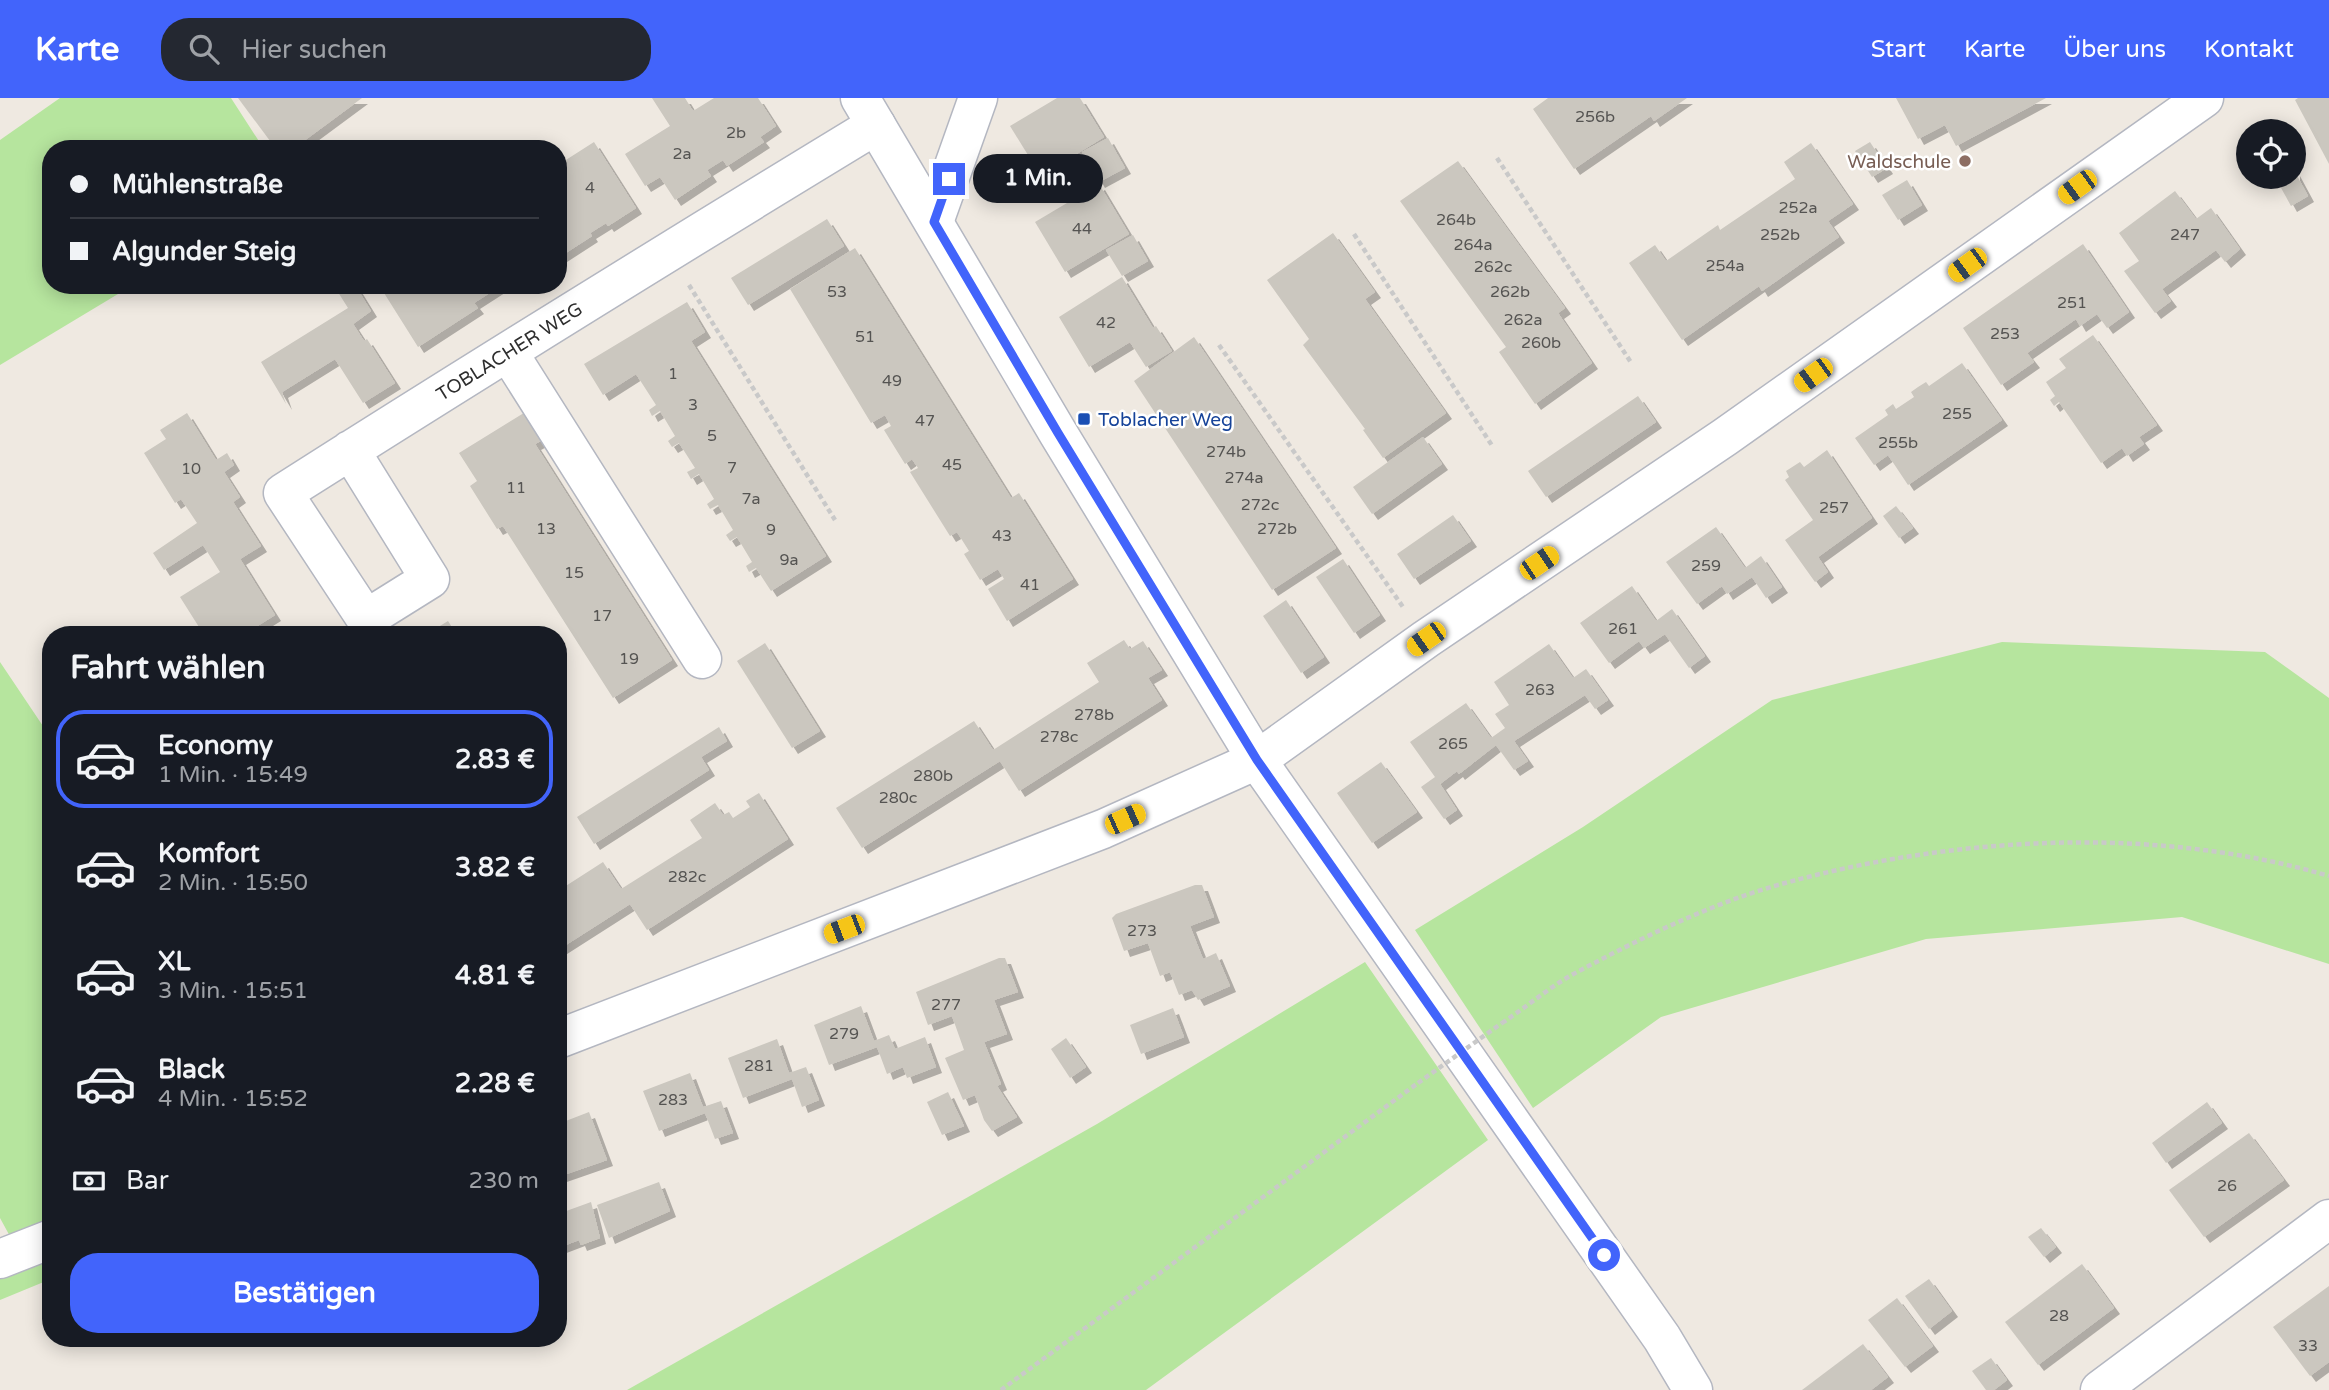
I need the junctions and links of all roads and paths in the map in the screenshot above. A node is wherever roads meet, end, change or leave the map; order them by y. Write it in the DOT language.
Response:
graph roads {
  1 [pos="978,98"];
  2 [pos="2204,98"];
  3 [pos="868,112"];
  4 [pos="1497,158"];
  5 [pos="934,222"];
  6 [pos="1354,234"];
  7 [pos="668,252"];
  8 [pos="1219,345"];
  9 [pos="508,352"];
  10 [pos="1632,364"];
  11 [pos="1493,447"];
  12 [pos="350,450"];
  13 [pos="835,520"];
  14 [pos="1426,639"];
  15 [pos="702,659"];
  16 [pos="1257,760"];
  17 [pos="2329,876"];
  18 [pos="567,1036"];
  19 [pos="2329,1219"];
  20 [pos="42,1243"];
  21 [pos="0,1259"];
  22 [pos="1001,1390"];
  23 [pos="1693,1390"];
  24 [pos="2099,1390"];
  1 -- 5 [label="street"];
  2 -- 14 [label="street"];
  3 -- 5 [label="street"];
  3 -- 7 [label="street, TOBLACHER WEG"];
  4 -- 10 [label="path"];
  5 -- 16 [label="street"];
  6 -- 11 [label="path"];
  7 -- 9 [label="street, TOBLACHER WEG"];
  7 -- 13 [label="path"];
  8 -- 14 [label="path"];
  9 -- 12 [label="street, TOBLACHER WEG"];
  9 -- 15 [label="street"];
  14 -- 16 [label="street"];
  16 -- 18 [label="street"];
  16 -- 23 [label="street"];
  17 -- 22 [label="path, bridge"];
  19 -- 24 [label="street"];
  20 -- 21 [label="street"];
}
